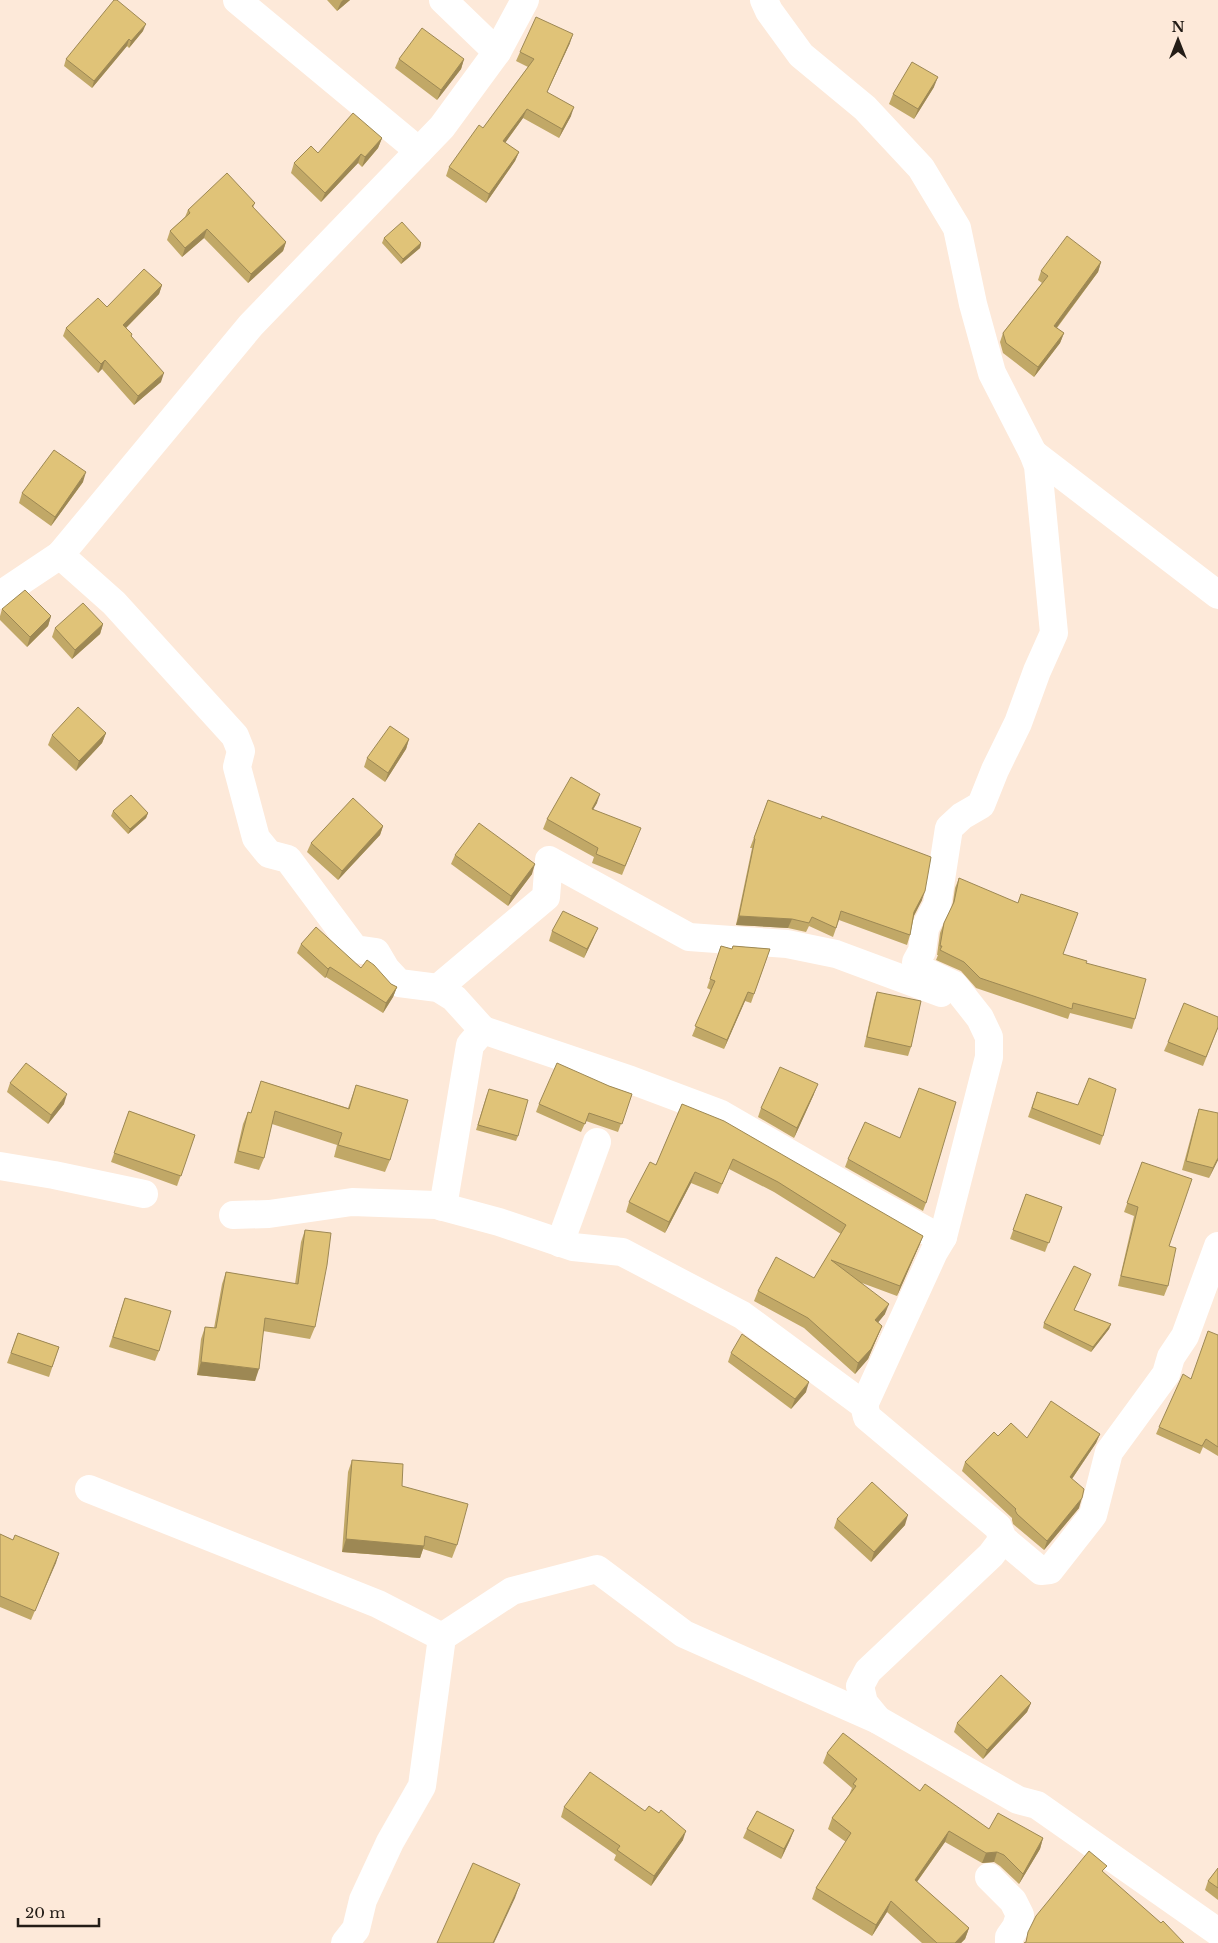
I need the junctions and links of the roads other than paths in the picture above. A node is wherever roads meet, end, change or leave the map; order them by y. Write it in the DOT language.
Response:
graph roads {
  1 [pos="237,0"];
  2 [pos="443,0"];
  3 [pos="525,0"];
  4 [pos="764,0"];
  5 [pos="497,52"];
  6 [pos="419,151"];
  7 [pos="1033,453"];
  8 [pos="60,555"];
  9 [pos="1218,595"];
  10 [pos="0,596"];
  11 [pos="438,988"];
  12 [pos="967,1002"];
  13 [pos="483,1030"];
  14 [pos="597,1142"];
  15 [pos="0,1166"];
  16 [pos="144,1194"];
  17 [pos="443,1207"];
  18 [pos="233,1215"];
  19 [pos="943,1237"];
  20 [pos="560,1243"];
  21 [pos="1218,1246"];
  22 [pos="864,1405"];
  23 [pos="88,1489"];
  24 [pos="1003,1539"];
  25 [pos="442,1637"];
  26 [pos="878,1720"];
  27 [pos="989,1877"];
  28 [pos="1218,1932"];
  29 [pos="345,1943"];
  30 [pos="1010,1943"];
  1 -- 6 [label="street"];
  2 -- 5 [label="street"];
  3 -- 5 [label="street"];
  4 -- 7 [label="street"];
  5 -- 6 [label="street"];
  6 -- 8 [label="street"];
  7 -- 9 [label="street"];
  7 -- 12 [label="street"];
  8 -- 10 [label="street"];
  8 -- 11 [label="street"];
  11 -- 12 [label="street"];
  11 -- 13 [label="street"];
  12 -- 19 [label="street"];
  13 -- 17 [label="street"];
  13 -- 19 [label="street"];
  14 -- 20 [label="street"];
  15 -- 16 [label="street"];
  17 -- 18 [label="street"];
  17 -- 20 [label="street"];
  19 -- 22 [label="street"];
  20 -- 22 [label="street"];
  21 -- 24 [label="street"];
  22 -- 24 [label="street"];
  23 -- 25 [label="street"];
  24 -- 26 [label="street"];
  25 -- 26 [label="street"];
  25 -- 29 [label="street"];
  26 -- 28 [label="street"];
  27 -- 30 [label="street"];
}
